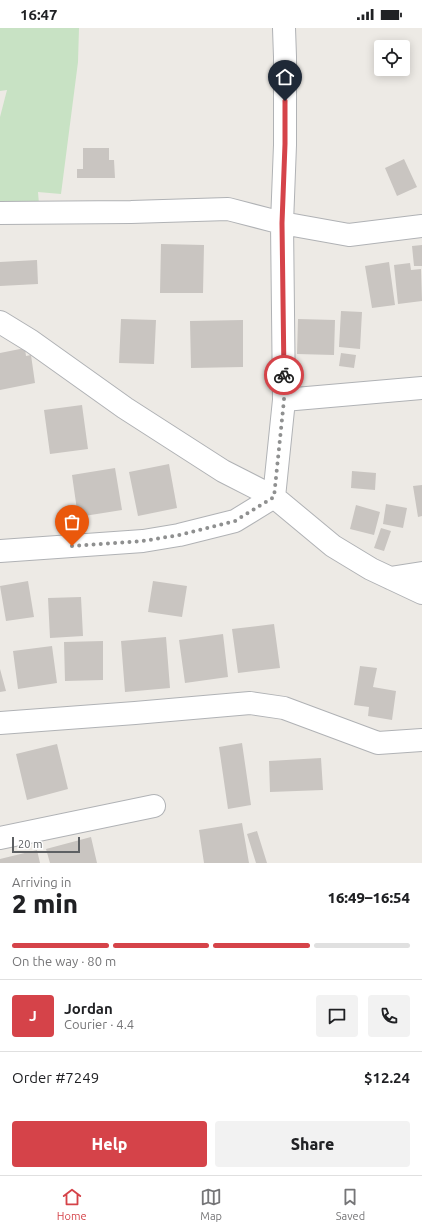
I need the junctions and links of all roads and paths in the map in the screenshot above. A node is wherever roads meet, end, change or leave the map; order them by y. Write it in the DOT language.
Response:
graph roads {
  1 [pos="284,28"];
  2 [pos="0,214"];
  3 [pos="282,223"];
  4 [pos="422,226"];
  5 [pos="0,322"];
  6 [pos="422,388"];
  7 [pos="284,400"];
  8 [pos="274,497"];
  9 [pos="0,551"];
  10 [pos="422,572"];
  11 [pos="390,578"];
  12 [pos="422,593"];
  13 [pos="0,723"];
  14 [pos="422,740"];
  15 [pos="154,806"];
  16 [pos="0,838"];
  1 -- 3 [label="street"];
  2 -- 3 [label="street"];
  3 -- 4 [label="street"];
  3 -- 7 [label="street"];
  5 -- 8 [label="street"];
  6 -- 7 [label="street"];
  7 -- 8 [label="street"];
  8 -- 9 [label="street"];
  8 -- 11 [label="street"];
  10 -- 11 [label="street"];
  11 -- 12 [label="street"];
  13 -- 14 [label="street"];
  15 -- 16 [label="street"];
}
